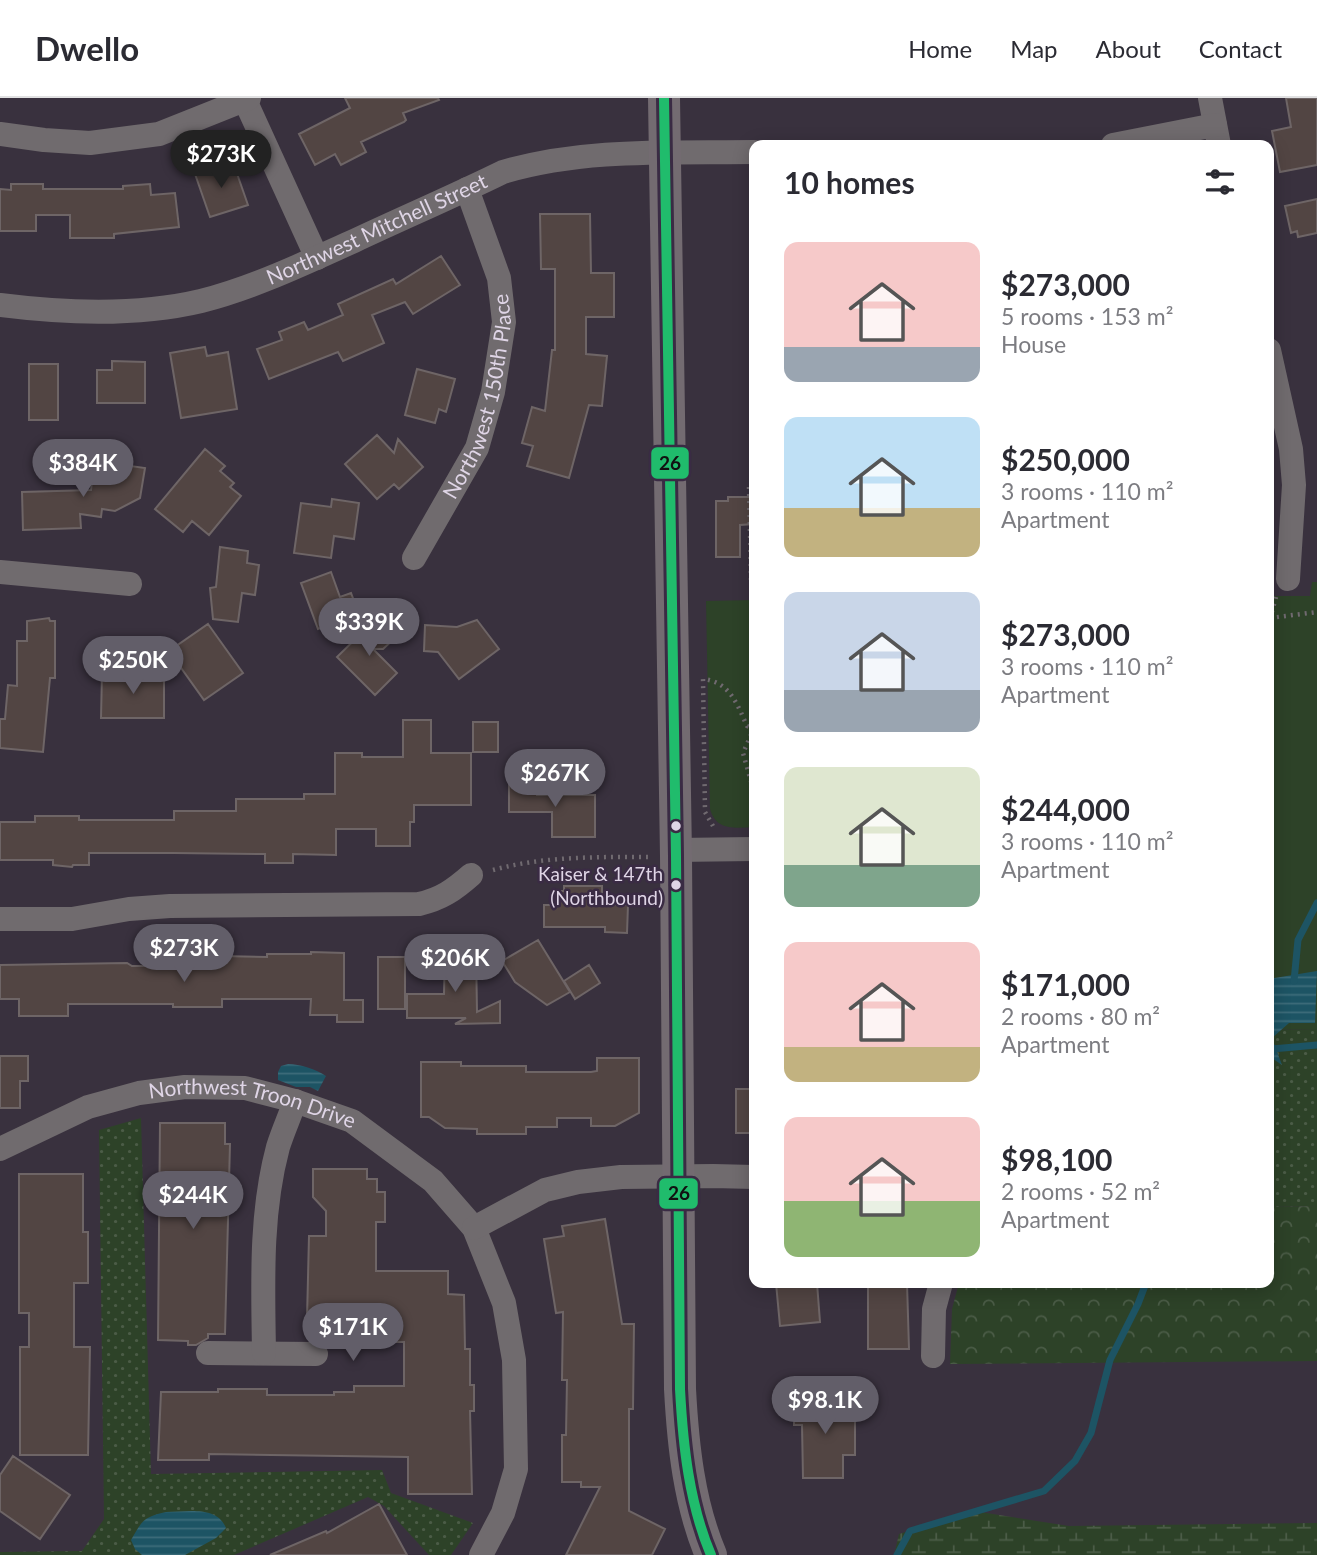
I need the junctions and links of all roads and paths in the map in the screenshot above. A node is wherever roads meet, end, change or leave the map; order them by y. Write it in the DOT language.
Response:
graph roads {
  1 [pos="664,98"];
  2 [pos="1210,98"];
  3 [pos="246,99"];
  4 [pos="0,134"];
  5 [pos="1217,135"];
  6 [pos="1165,140"];
  7 [pos="666,152"];
  8 [pos="749,152"];
  9 [pos="467,189"];
  10 [pos="317,258"];
  11 [pos="0,305"];
  12 [pos="1274,396"];
  13 [pos="1276,414"];
  14 [pos="414,558"];
  15 [pos="0,572"];
  16 [pos="1288,579"];
  17 [pos="130,584"];
  18 [pos="1314,613"];
  19 [pos="1274,618"];
  20 [pos="749,727"];
  21 [pos="749,739"];
  22 [pos="749,774"];
  23 [pos="719,830"];
  24 [pos="749,849"];
  25 [pos="676,853"];
  26 [pos="471,875"];
  27 [pos="0,919"];
  28 [pos="295,1101"];
  29 [pos="0,1149"];
  30 [pos="679,1177"];
  31 [pos="749,1177"];
  32 [pos="474,1228"];
  33 [pos="940,1288"];
  34 [pos="208,1353"];
  35 [pos="264,1353"];
  36 [pos="316,1354"];
  37 [pos="933,1356"];
  38 [pos="481,1555"];
  39 [pos="711,1555"];
  1 -- 7 [label="main road"];
  2 -- 5 [label="street"];
  3 -- 4 [label="street"];
  3 -- 10 [label="street"];
  5 -- 6 [label="street"];
  7 -- 8 [label="street, Northwest Mitchell Street"];
  7 -- 9 [label="street, Northwest Mitchell Street"];
  7 -- 25 [label="main road"];
  9 -- 10 [label="street, Northwest Mitchell Street"];
  9 -- 14 [label="street, Northwest 150th Place"];
  10 -- 11 [label="street, Northwest Mitchell Street"];
  12 -- 13 [label="street"];
  13 -- 16 [label="street"];
  15 -- 17 [label="street"];
  18 -- 19 [label="path"];
  20 -- 23 [label="path"];
  21 -- 22 [label="path"];
  24 -- 25 [label="street"];
  25 -- 26 [label="path"];
  25 -- 30 [label="main road"];
  26 -- 27 [label="street"];
  28 -- 29 [label="street, Northwest Troon Drive"];
  28 -- 32 [label="street, Northwest Troon Drive"];
  28 -- 35 [label="street"];
  30 -- 31 [label="street"];
  30 -- 32 [label="street"];
  30 -- 39 [label="main road"];
  32 -- 38 [label="street, Northwest Troon Drive"];
  33 -- 37 [label="street"];
  34 -- 35 [label="street"];
  35 -- 36 [label="street"];
}
